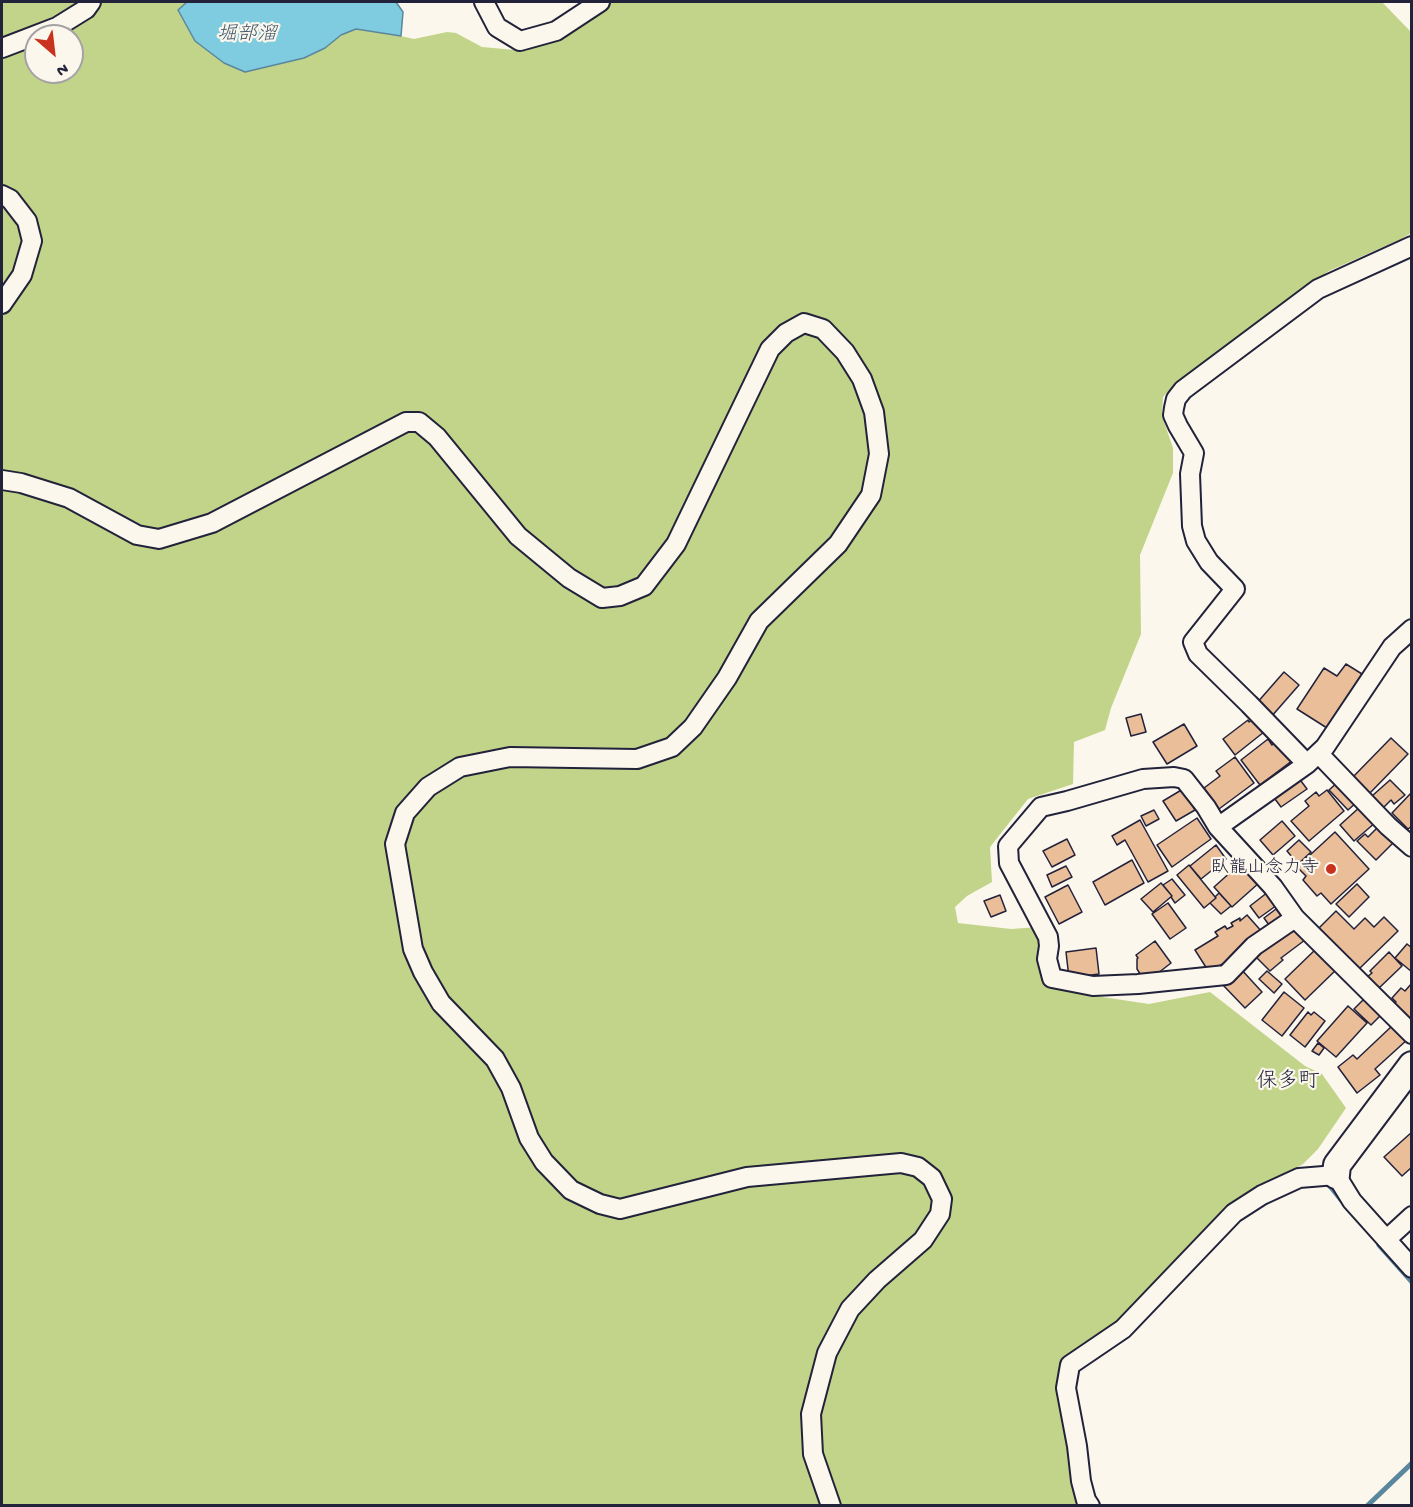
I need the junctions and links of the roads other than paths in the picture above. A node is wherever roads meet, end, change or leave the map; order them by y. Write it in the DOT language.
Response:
graph roads {
  1 [pos="91,2"];
  2 [pos="484,2"];
  3 [pos="600,2"];
  4 [pos="2,48"];
  5 [pos="2,195"];
  6 [pos="1412,246"];
  7 [pos="2,304"];
  8 [pos="2,480"];
  9 [pos="1412,629"];
  10 [pos="1313,759"];
  11 [pos="1218,827"];
  12 [pos="1412,847"];
  13 [pos="1295,918"];
  14 [pos="1411,1033"];
  15 [pos="1412,1065"];
  16 [pos="1330,1175"];
  17 [pos="1412,1216"];
  18 [pos="1387,1239"];
  19 [pos="1412,1268"];
  20 [pos="831,1506"];
  21 [pos="1090,1506"];
  1 -- 4 [label="street"];
  2 -- 3 [label="street"];
  5 -- 7 [label="street"];
  6 -- 10 [label="street"];
  8 -- 20 [label="street"];
  9 -- 10 [label="street"];
  10 -- 11 [label="street"];
  10 -- 12 [label="street"];
  11 -- 13 [label="street"];
  11 -- 13 [label="street"];
  13 -- 14 [label="street"];
  15 -- 16 [label="street"];
  16 -- 18 [label="street"];
  16 -- 21 [label="street"];
  17 -- 18 [label="street"];
  18 -- 19 [label="street"];
}
